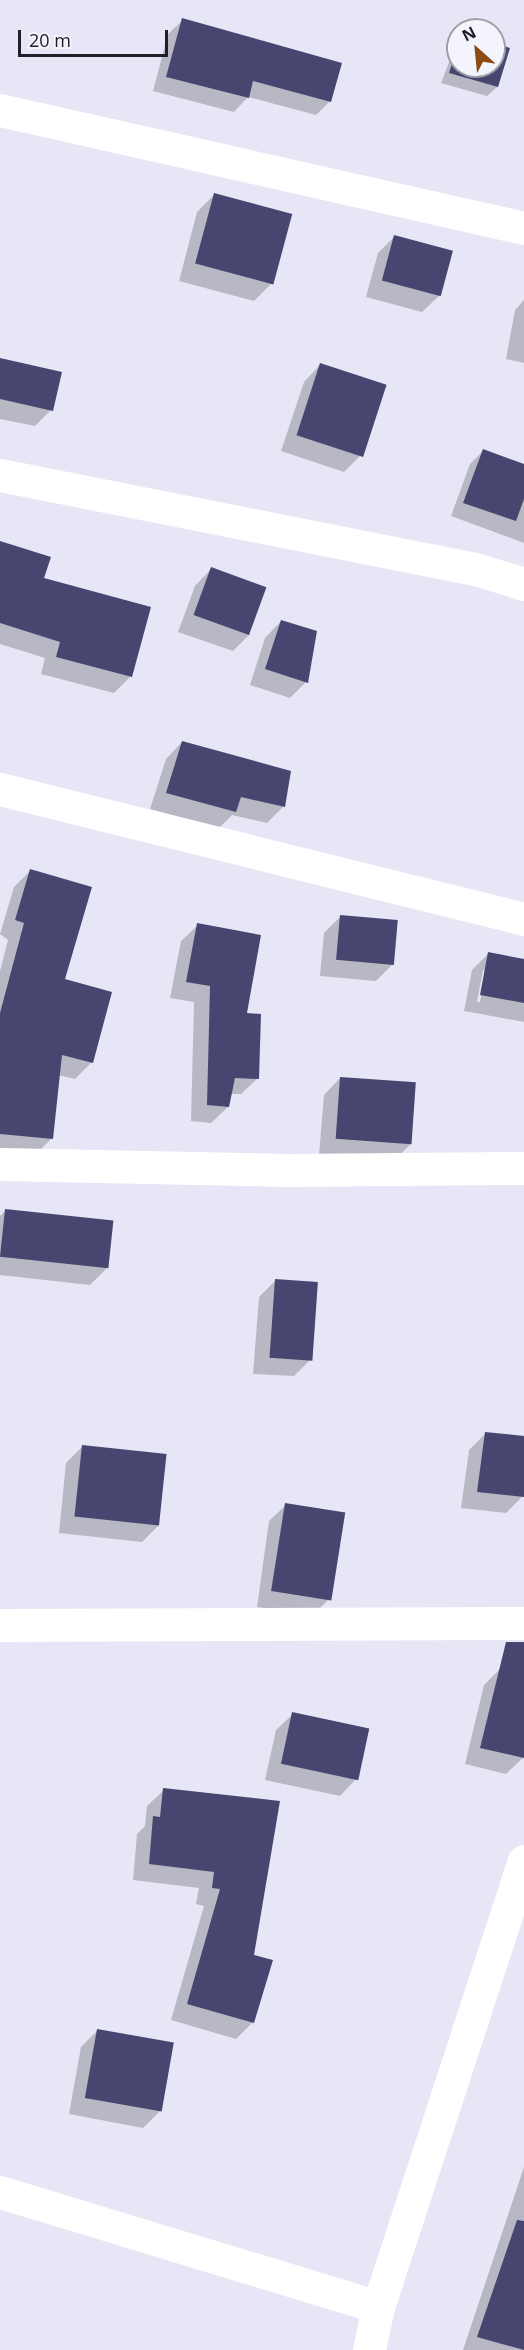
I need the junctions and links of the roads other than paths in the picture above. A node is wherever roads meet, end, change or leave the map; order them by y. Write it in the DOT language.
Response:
graph roads {
  1 [pos="0,110"];
  2 [pos="524,228"];
  3 [pos="0,476"];
  4 [pos="524,584"];
  5 [pos="0,789"];
  6 [pos="524,919"];
  7 [pos="0,1164"];
  8 [pos="524,1168"];
  9 [pos="524,1623"];
  10 [pos="0,1625"];
  11 [pos="524,1861"];
  12 [pos="0,2192"];
  13 [pos="378,2307"];
  14 [pos="369,2350"];
  1 -- 2 [label="street"];
  3 -- 4 [label="street"];
  5 -- 6 [label="street"];
  7 -- 8 [label="street"];
  9 -- 10 [label="street"];
  11 -- 13 [label="street"];
  12 -- 13 [label="street"];
  13 -- 14 [label="street"];
}
